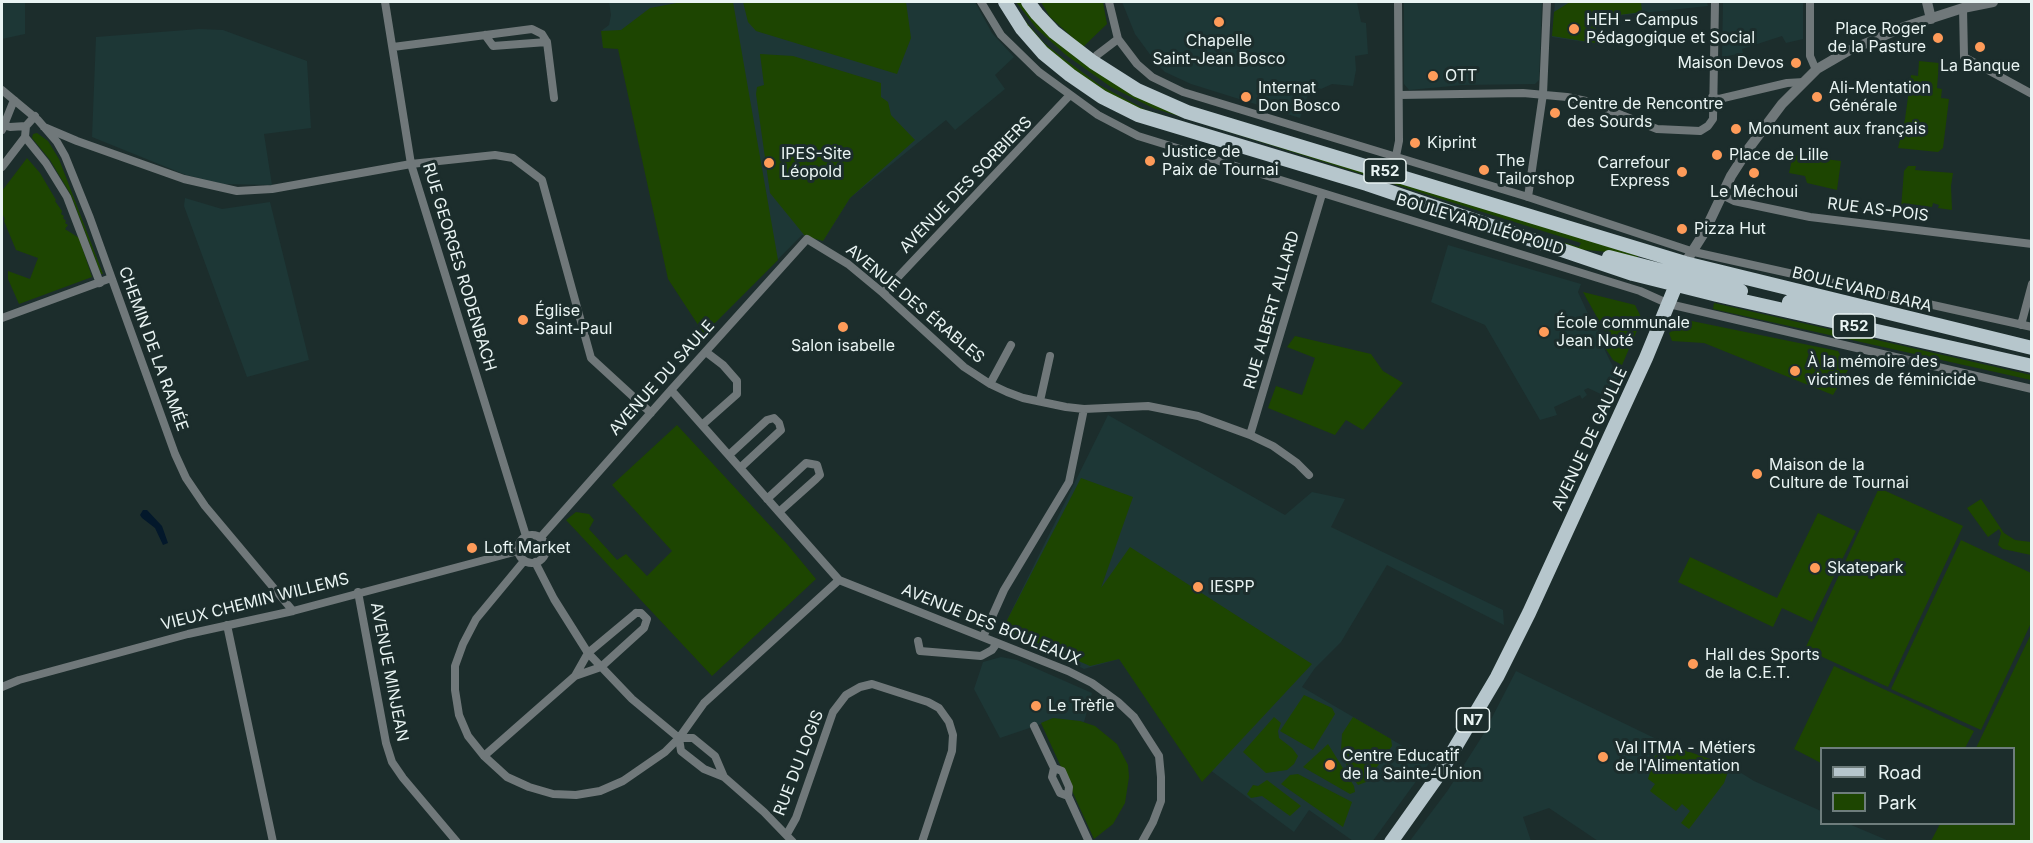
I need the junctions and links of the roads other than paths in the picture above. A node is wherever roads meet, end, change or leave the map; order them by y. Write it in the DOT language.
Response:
graph roads {
  1 [pos="385,2"];
  2 [pos="981,2"];
  3 [pos="1005,2"];
  4 [pos="1028,2"];
  5 [pos="1109,2"];
  6 [pos="1398,2"];
  7 [pos="1547,2"];
  8 [pos="1715,2"];
  9 [pos="1810,2"];
  10 [pos="1927,2"];
  11 [pos="1993,2"];
  12 [pos="1963,8"];
  13 [pos="1931,19"];
  14 [pos="485,35"];
  15 [pos="1118,39"];
  16 [pos="547,42"];
  17 [pos="393,47"];
  18 [pos="1093,62"];
  19 [pos="1816,70"];
  20 [pos="1804,82"];
  21 [pos="2,90"];
  22 [pos="1543,94"];
  23 [pos="2031,94"];
  24 [pos="1069,96"];
  25 [pos="1399,96"];
  26 [pos="1712,97"];
  27 [pos="554,98"];
  28 [pos="14,99"];
  29 [pos="35,116"];
  30 [pos="26,126"];
  31 [pos="45,126"];
  32 [pos="2,128"];
  33 [pos="25,137"];
  34 [pos="1396,156"];
  35 [pos="411,164"];
  36 [pos="2,167"];
  37 [pos="1322,194"];
  38 [pos="1722,195"];
  39 [pos="1528,197"];
  40 [pos="807,239"];
  41 [pos="2031,244"];
  42 [pos="1684,269"];
  43 [pos="106,280"];
  44 [pos="2031,284"];
  45 [pos="883,293"];
  46 [pos="1669,304"];
  47 [pos="2,318"];
  48 [pos="2021,325"];
  49 [pos="2031,327"];
  50 [pos="1011,345"];
  51 [pos="2031,348"];
  52 [pos="706,352"];
  53 [pos="1050,356"];
  54 [pos="2031,366"];
  55 [pos="990,384"];
  56 [pos="2031,389"];
  57 [pos="671,390"];
  58 [pos="1040,401"];
  59 [pos="1084,409"];
  60 [pos="651,413"];
  61 [pos="702,425"];
  62 [pos="1250,435"];
  63 [pos="729,455"];
  64 [pos="740,468"];
  65 [pos="1309,475"];
  66 [pos="767,499"];
  67 [pos="779,512"];
  68 [pos="526,536"];
  69 [pos="540,538"];
  70 [pos="518,551"];
  71 [pos="524,561"];
  72 [pos="535,562"];
  73 [pos="839,580"];
  74 [pos="358,592"];
  75 [pos="293,611"];
  76 [pos="227,625"];
  77 [pos="983,637"];
  78 [pos="918,641"];
  79 [pos="997,643"];
  80 [pos="588,653"];
  81 [pos="601,667"];
  82 [pos="575,676"];
  83 [pos="2,687"];
  84 [pos="1034,726"];
  85 [pos="679,738"];
  86 [pos="484,756"];
  87 [pos="724,777"];
  88 [pos="787,834"];
  89 [pos="273,842"];
  90 [pos="457,842"];
  91 [pos="794,842"];
  92 [pos="922,842"];
  93 [pos="1089,842"];
  94 [pos="1142,842"];
  95 [pos="1391,842"];
  1 -- 17 [label="street, RUE GEORGES RODENBACH"];
  2 -- 24 [label="street, BOULEVARD LÉOPOLD"];
  3 -- 42 [label="main road, BOULEVARD LÉOPOLD / R52"];
  4 -- 18 [label="main road, R52"];
  5 -- 15 [label="street"];
  6 -- 25 [label="street"];
  7 -- 22 [label="street"];
  8 -- 26 [label="street"];
  9 -- 19 [label="street"];
  10 -- 13 [label="street"];
  11 -- 12 [label="street"];
  12 -- 13 [label="street"];
  12 -- 23 [label="street"];
  13 -- 19 [label="street"];
  14 -- 16 [label="street"];
  14 -- 16 [label="street"];
  14 -- 17 [label="street"];
  15 -- 18 [label="street"];
  15 -- 34 [label="street"];
  16 -- 27 [label="street"];
  17 -- 35 [label="street, RUE GEORGES RODENBACH"];
  18 -- 42 [label="main road, BOULEVARD LÉOPOLD / R52"];
  19 -- 20 [label="street"];
  20 -- 26 [label="street"];
  20 -- 38 [label="street"];
  21 -- 28 [label="street, CHEMIN DE LA RAMÉE"];
  22 -- 25 [label="street"];
  22 -- 26 [label="street"];
  22 -- 39 [label="street"];
  24 -- 37 [label="street, BOULEVARD LÉOPOLD"];
  24 -- 45 [label="street, AVENUE DES SORBIERS"];
  25 -- 34 [label="street"];
  28 -- 29 [label="street, CHEMIN DE LA RAMÉE"];
  28 -- 32 [label="street"];
  29 -- 30 [label="street"];
  29 -- 31 [label="street, CHEMIN DE LA RAMÉE"];
  30 -- 32 [label="street"];
  30 -- 33 [label="street"];
  31 -- 35 [label="street"];
  31 -- 43 [label="street, CHEMIN DE LA RAMÉE"];
  33 -- 36 [label="street"];
  33 -- 43 [label="street"];
  34 -- 39 [label="street"];
  35 -- 60 [label="street"];
  35 -- 68 [label="street, RUE GEORGES RODENBACH"];
  37 -- 46 [label="street, BOULEVARD LÉOPOLD"];
  37 -- 62 [label="street, RUE ALBERT ALLARD"];
  38 -- 41 [label="street, RUE AS-POIS"];
  38 -- 42 [label="street"];
  39 -- 42 [label="street"];
  40 -- 45 [label="street, AVENUE DES ÉRABLES"];
  40 -- 52 [label="street, AVENUE DU SAULE"];
  42 -- 46 [label="main road, AVENUE DE GAULLE / N7"];
  42 -- 48 [label="street, BOULEVARD BARA"];
  42 -- 51 [label="main road, BOULEVARD BARA / R52"];
  42 -- 54 [label="main road, R52"];
  43 -- 47 [label="street"];
  43 -- 75 [label="street, CHEMIN DE LA RAMÉE"];
  44 -- 48 [label="street"];
  45 -- 55 [label="street, AVENUE DES ÉRABLES"];
  46 -- 56 [label="street"];
  46 -- 95 [label="main road, AVENUE DE GAULLE / N7"];
  48 -- 49 [label="street, BOULEVARD BARA"];
  50 -- 55 [label="street"];
  52 -- 57 [label="street, AVENUE DU SAULE"];
  52 -- 61 [label="street"];
  53 -- 58 [label="street"];
  55 -- 58 [label="street, AVENUE DES ÉRABLES"];
  57 -- 60 [label="street, AVENUE DU SAULE"];
  57 -- 61 [label="street, AVENUE DES BOULEAUX"];
  58 -- 59 [label="street, AVENUE DES ÉRABLES"];
  59 -- 62 [label="street, AVENUE DES ÉRABLES"];
  59 -- 77 [label="street"];
  60 -- 69 [label="street, AVENUE DU SAULE"];
  61 -- 63 [label="street, AVENUE DES BOULEAUX"];
  62 -- 65 [label="street, AVENUE DES ÉRABLES"];
  63 -- 64 [label="street, AVENUE DES BOULEAUX"];
  63 -- 64 [label="street"];
  64 -- 66 [label="street, AVENUE DES BOULEAUX"];
  66 -- 67 [label="street, AVENUE DES BOULEAUX"];
  66 -- 67 [label="street"];
  67 -- 73 [label="street, AVENUE DES BOULEAUX"];
  68 -- 69 [label="street"];
  68 -- 70 [label="street"];
  69 -- 72 [label="street"];
  70 -- 71 [label="street"];
  70 -- 74 [label="street, VIEUX CHEMIN WILLEMS"];
  71 -- 72 [label="street"];
  71 -- 86 [label="street"];
  72 -- 80 [label="street"];
  73 -- 77 [label="street, AVENUE DES BOULEAUX"];
  73 -- 85 [label="street"];
  74 -- 75 [label="street, VIEUX CHEMIN WILLEMS"];
  74 -- 90 [label="street, AVENUE MINJEAN"];
  75 -- 76 [label="street, VIEUX CHEMIN WILLEMS"];
  76 -- 83 [label="street, VIEUX CHEMIN WILLEMS"];
  76 -- 89 [label="street"];
  77 -- 79 [label="street, AVENUE DES BOULEAUX"];
  78 -- 79 [label="street"];
  79 -- 94 [label="street, AVENUE DES BOULEAUX"];
  80 -- 81 [label="street"];
  80 -- 81 [label="street"];
  80 -- 82 [label="street"];
  81 -- 82 [label="street"];
  81 -- 85 [label="street"];
  82 -- 86 [label="street"];
  84 -- 93 [label="street"];
  85 -- 86 [label="street"];
  85 -- 87 [label="street"];
  85 -- 87 [label="street"];
  87 -- 88 [label="street"];
  88 -- 91 [label="street"];
  88 -- 92 [label="street, RUE DU LOGIS"];
}
